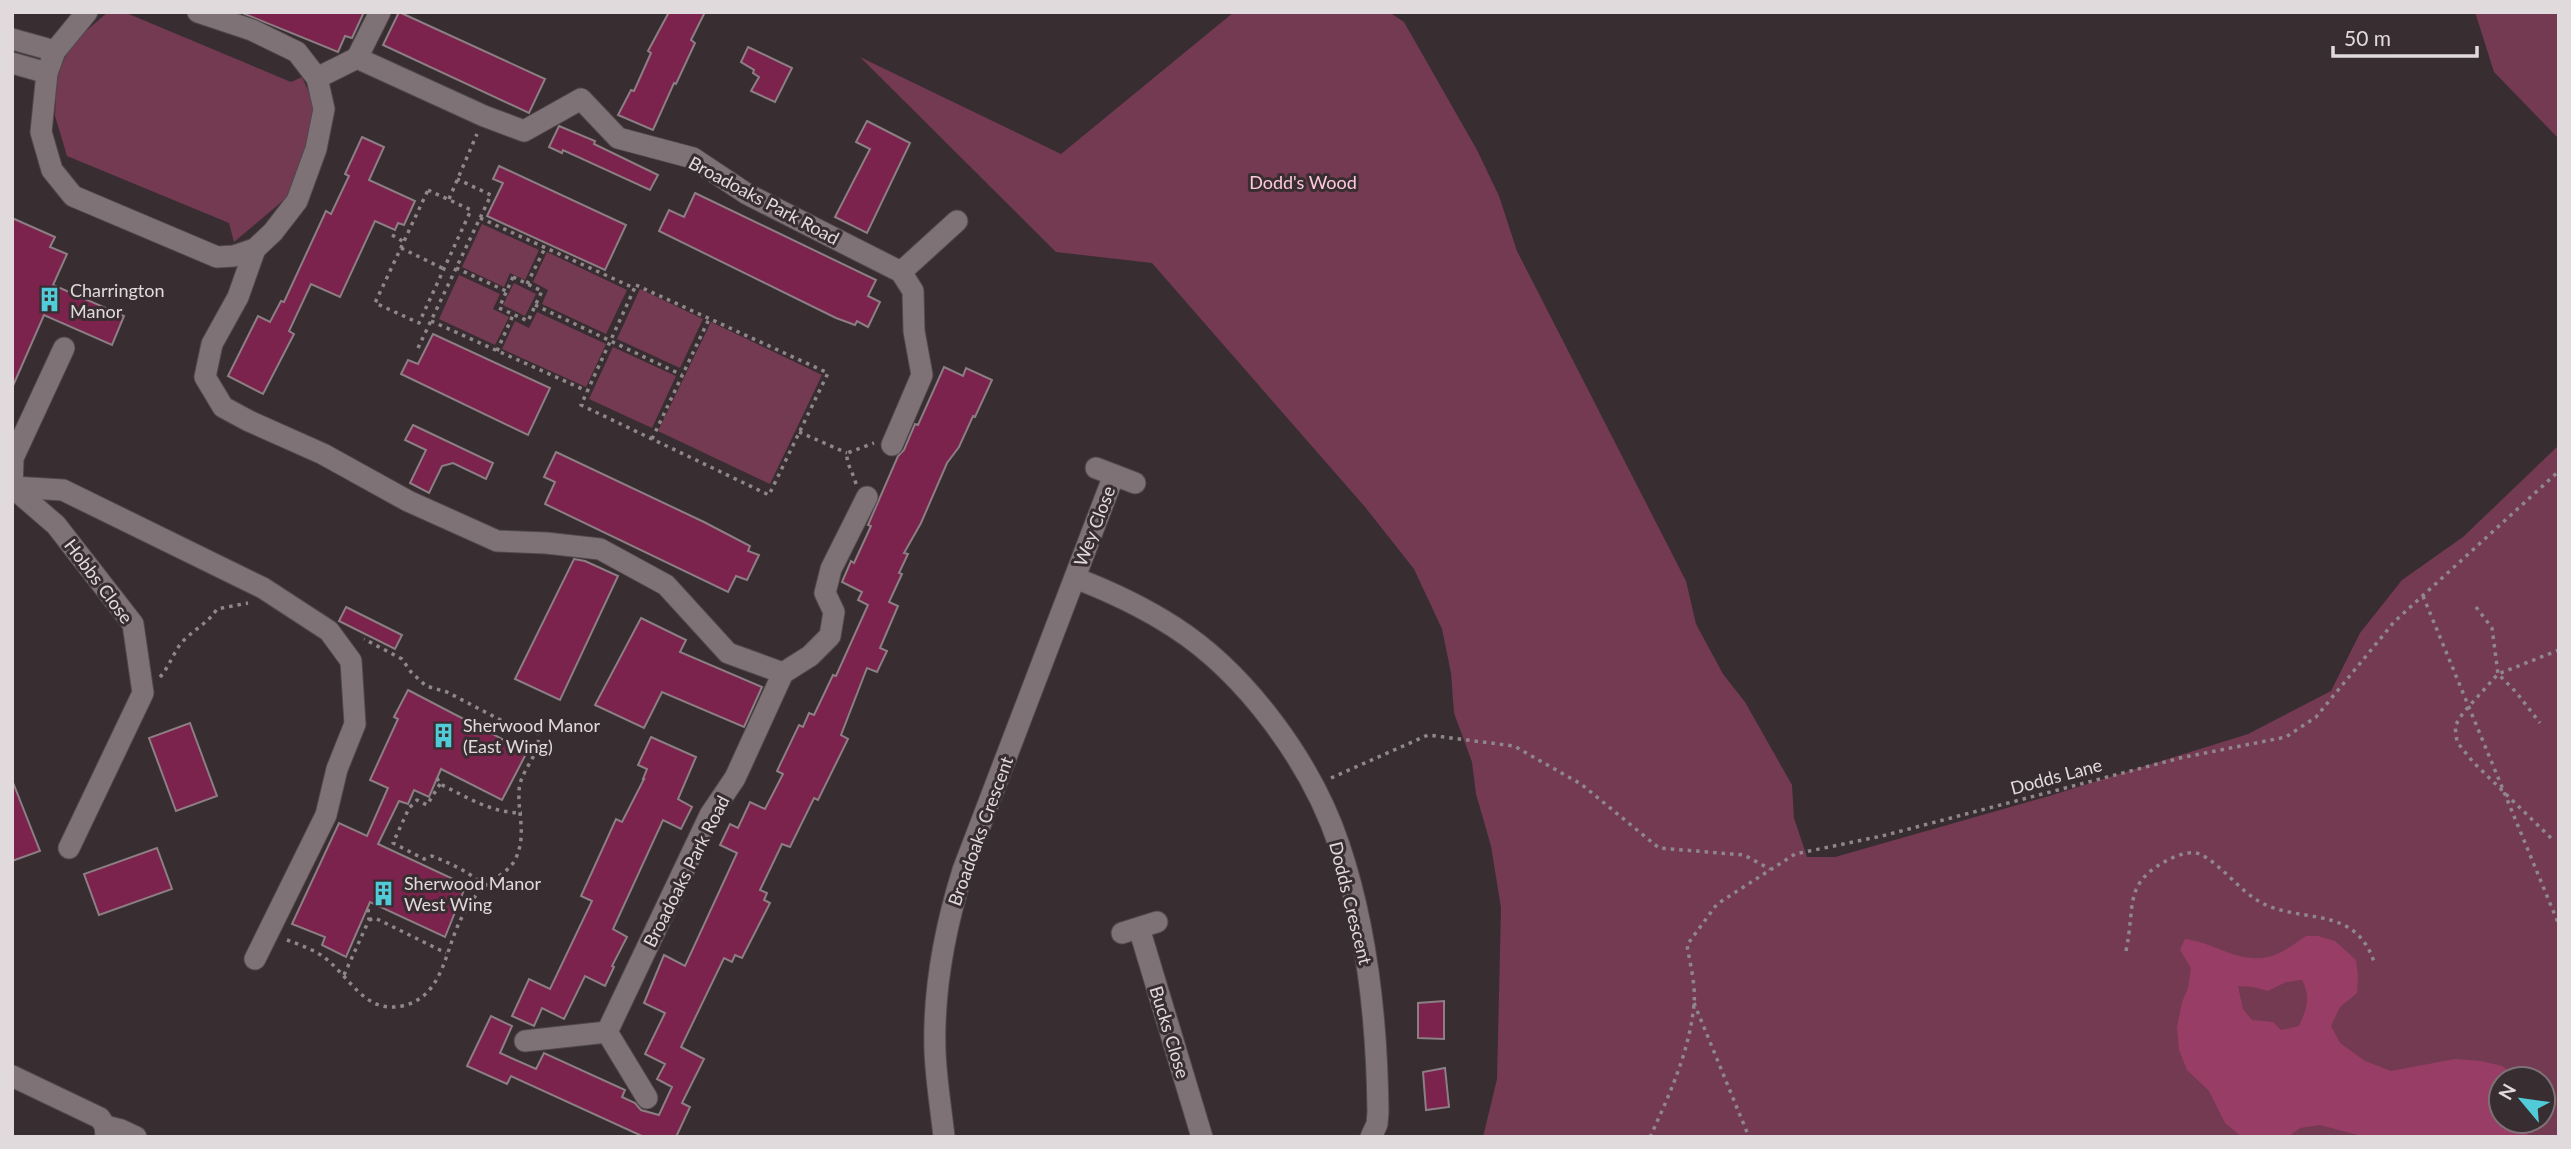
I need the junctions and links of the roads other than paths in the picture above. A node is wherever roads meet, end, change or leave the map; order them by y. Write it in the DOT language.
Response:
graph roads {
  1 [pos="87,12"];
  2 [pos="198,12"];
  3 [pos="380,12"];
  4 [pos="12,39"];
  5 [pos="55,51"];
  6 [pos="357,58"];
  7 [pos="12,63"];
  8 [pos="47,74"];
  9 [pos="317,78"];
  10 [pos="957,221"];
  11 [pos="255,249"];
  12 [pos="901,272"];
  13 [pos="64,348"];
  14 [pos="896,437"];
  15 [pos="1135,483"];
  16 [pos="12,488"];
  17 [pos="864,502"];
  18 [pos="1074,578"];
  19 [pos="783,673"];
  20 [pos="69,848"];
  21 [pos="1140,928"];
  22 [pos="255,959"];
  23 [pos="607,1032"];
  24 [pos="525,1041"];
  25 [pos="12,1076"];
  26 [pos="647,1098"];
  27 [pos="106,1131"];
  28 [pos="136,1137"];
  29 [pos="944,1137"];
  30 [pos="1202,1137"];
  31 [pos="1371,1137"];
  1 -- 5 [label="street"];
  2 -- 9 [label="street"];
  3 -- 6 [label="street"];
  4 -- 5 [label="street"];
  5 -- 8 [label="street"];
  6 -- 9 [label="street"];
  6 -- 12 [label="street, Broadoaks Park Road"];
  7 -- 8 [label="street"];
  8 -- 11 [label="street"];
  9 -- 11 [label="street"];
  10 -- 12 [label="street"];
  11 -- 19 [label="street"];
  12 -- 14 [label="street"];
  13 -- 16 [label="street"];
  15 -- 18 [label="street, Wey Close"];
  16 -- 20 [label="street, Hobbs Close"];
  16 -- 22 [label="street"];
  17 -- 19 [label="street"];
  18 -- 29 [label="street, Broadoaks Crescent"];
  18 -- 31 [label="street, Dodds Crescent"];
  19 -- 23 [label="street, Broadoaks Park Road"];
  21 -- 30 [label="street, Bucks Close"];
  23 -- 24 [label="street"];
  23 -- 26 [label="street"];
  25 -- 27 [label="street"];
  27 -- 28 [label="street"];
}
